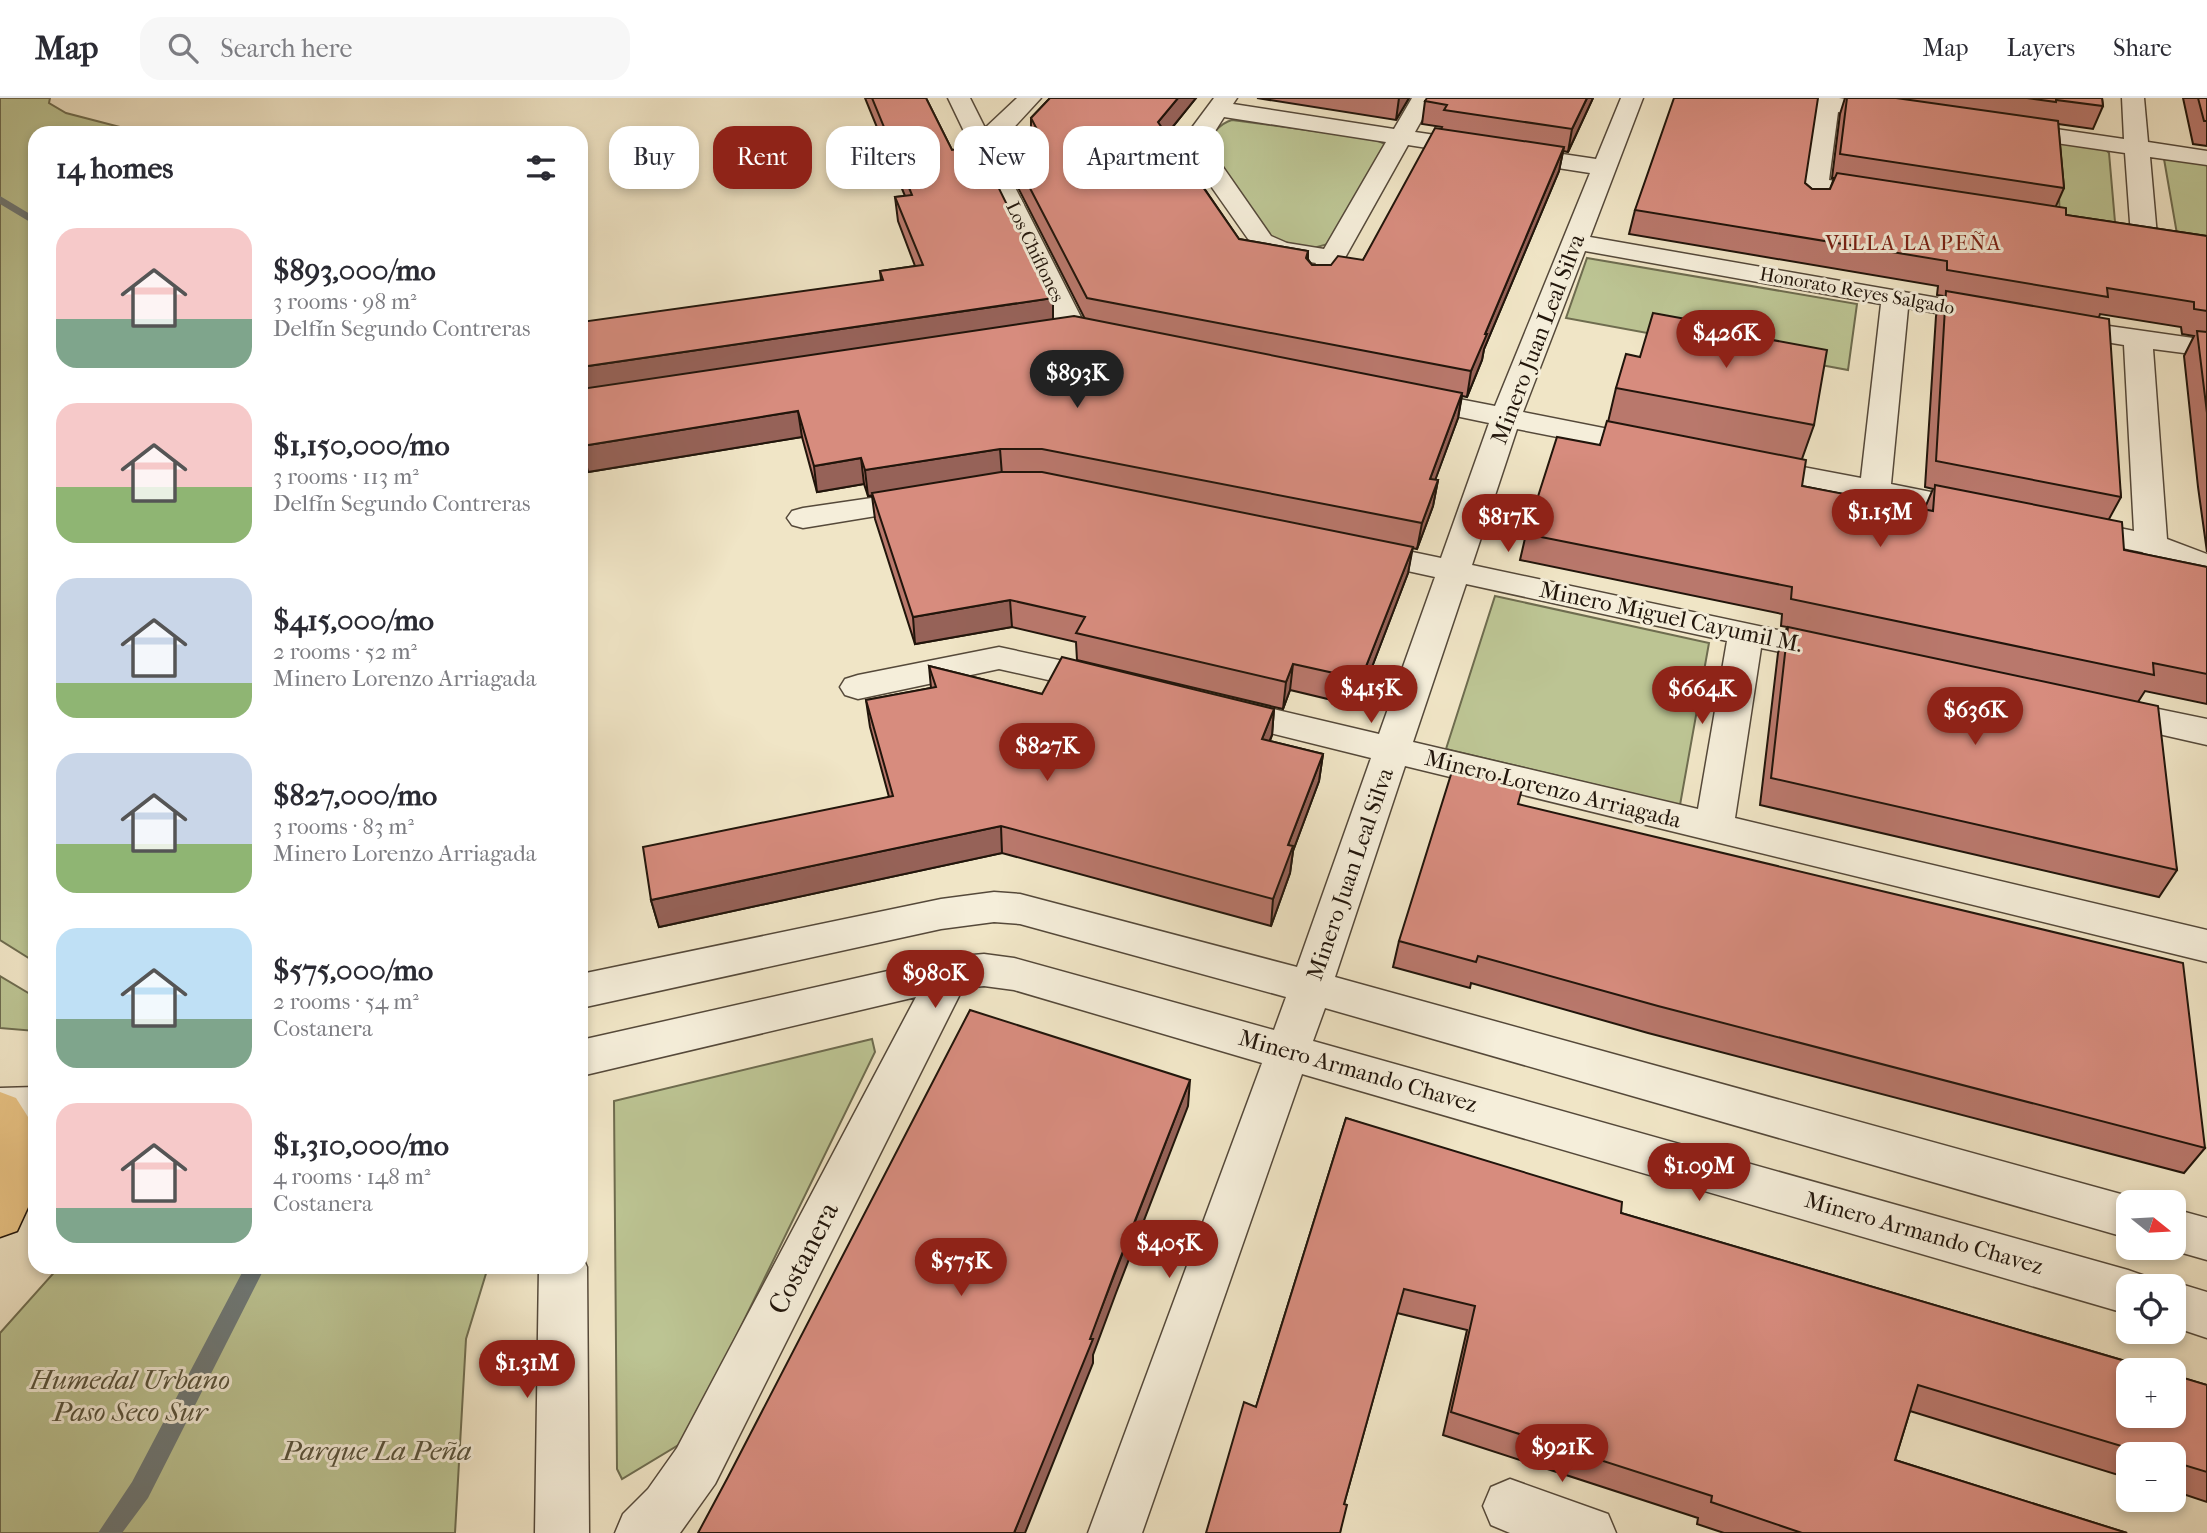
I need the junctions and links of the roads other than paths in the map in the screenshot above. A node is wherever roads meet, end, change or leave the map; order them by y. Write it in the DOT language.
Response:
graph roads {
  1 [pos="959,98"];
  2 [pos="1030,98"];
  3 [pos="1423,98"];
  4 [pos="1632,98"];
  5 [pos="1794,98"];
  6 [pos="2133,98"];
  7 [pos="1828,103"];
  8 [pos="1222,104"];
  9 [pos="1922,117"];
  10 [pos="973,126"];
  11 [pos="1003,126"];
  12 [pos="1990,127"];
  13 [pos="1401,137"];
  14 [pos="2137,148"];
  15 [pos="2207,158"];
  16 [pos="1605,168"];
  17 [pos="1003,189"];
  18 [pos="1912,200"];
  19 [pos="2117,232"];
  20 [pos="1576,242"];
  21 [pos="1332,258"];
  22 [pos="1319,281"];
  23 [pos="1895,298"];
  24 [pos="1074,334"];
  25 [pos="2138,341"];
  26 [pos="2207,348"];
  27 [pos="1385,393"];
  28 [pos="1506,417"];
  29 [pos="1685,453"];
  30 [pos="1726,461"];
  31 [pos="1875,490"];
  32 [pos="962,494"];
  33 [pos="2006,516"];
  34 [pos="803,519"];
  35 [pos="2046,524"];
  36 [pos="2151,544"];
  37 [pos="1336,546"];
  38 [pos="2207,565"];
  39 [pos="1455,570"];
  40 [pos="1746,633"];
  41 [pos="1868,659"];
  42 [pos="858,687"];
  43 [pos="1137,689"];
  44 [pos="1191,702"];
  45 [pos="2085,706"];
  46 [pos="2207,732"];
  47 [pos="1393,750"];
  48 [pos="1714,828"];
  49 [pos="2207,946"];
  50 [pos="950,973"];
  51 [pos="1311,987"];
  52 [pos="588,990"];
  53 [pos="1287,1050"];
  54 [pos="588,1056"];
  55 [pos="28,1107"];
  56 [pos="0,1109"];
  57 [pos="15,1201"];
  58 [pos="2116,1214"];
  59 [pos="2186,1233"];
  60 [pos="2207,1239"];
  61 [pos="563,1274"];
  62 [pos="2116,1289"];
  63 [pos="2186,1309"];
  64 [pos="2207,1315"];
  65 [pos="1510,1506"];
  66 [pos="562,1533"];
  67 [pos="642,1533"];
  68 [pos="1115,1533"];
  69 [pos="1590,1533"];
  1 -- 10 [label="street, Los Chiflones"];
  2 -- 11 [label="street"];
  3 -- 13 [label="street"];
  4 -- 16 [label="street, Minero Juan Leal Silva"];
  5 -- 7 [label="street"];
  6 -- 14 [label="street"];
  7 -- 9 [label="street"];
  7 -- 18 [label="street"];
  8 -- 13 [label="street"];
  8 -- 21 [label="street"];
  12 -- 14 [label="street"];
  13 -- 16 [label="street"];
  13 -- 21 [label="street"];
  14 -- 15 [label="street"];
  14 -- 19 [label="street"];
  16 -- 20 [label="street, Minero Juan Leal Silva"];
  17 -- 24 [label="street, Los Chiflones"];
  20 -- 23 [label="street, Honorato Reyes Salgado"];
  20 -- 28 [label="street, Minero Juan Leal Silva"];
  21 -- 22 [label="street"];
  23 -- 25 [label="street, Honorato Reyes Salgado"];
  23 -- 31 [label="street"];
  25 -- 26 [label="street, Honorato Reyes Salgado"];
  25 -- 36 [label="street"];
  27 -- 28 [label="street"];
  28 -- 29 [label="street"];
  28 -- 39 [label="street, Minero Juan Leal Silva"];
  30 -- 31 [label="street"];
  31 -- 33 [label="street"];
  32 -- 34 [label="street"];
  35 -- 36 [label="street"];
  36 -- 38 [label="street"];
  37 -- 39 [label="street, Minero Miguel Cayumil M."];
  39 -- 40 [label="street, Minero Miguel Cayumil M."];
  39 -- 47 [label="street, Minero Juan Leal Silva"];
  40 -- 41 [label="street, Minero Miguel Cayumil M."];
  40 -- 48 [label="street"];
  42 -- 43 [label="street"];
  44 -- 47 [label="street, Minero Lorenzo Arriagada"];
  45 -- 46 [label="street"];
  47 -- 48 [label="street, Minero Lorenzo Arriagada"];
  47 -- 51 [label="street, Minero Juan Leal Silva"];
  48 -- 49 [label="street, Minero Lorenzo Arriagada"];
  50 -- 53 [label="street, Minero Armando Chavez"];
  50 -- 54 [label="street, Minero Armando Chavez"];
  50 -- 67 [label="street, Costanera"];
  51 -- 52 [label="street"];
  51 -- 53 [label="street, Minero Juan Leal Silva"];
  51 -- 58 [label="street"];
  53 -- 62 [label="street, Minero Armando Chavez"];
  53 -- 68 [label="street, Minero Juan Leal Silva"];
  55 -- 56 [label="street"];
  56 -- 57 [label="main road"];
  59 -- 60 [label="street"];
  61 -- 66 [label="street"];
  63 -- 64 [label="street"];
  65 -- 69 [label="street"];
}
